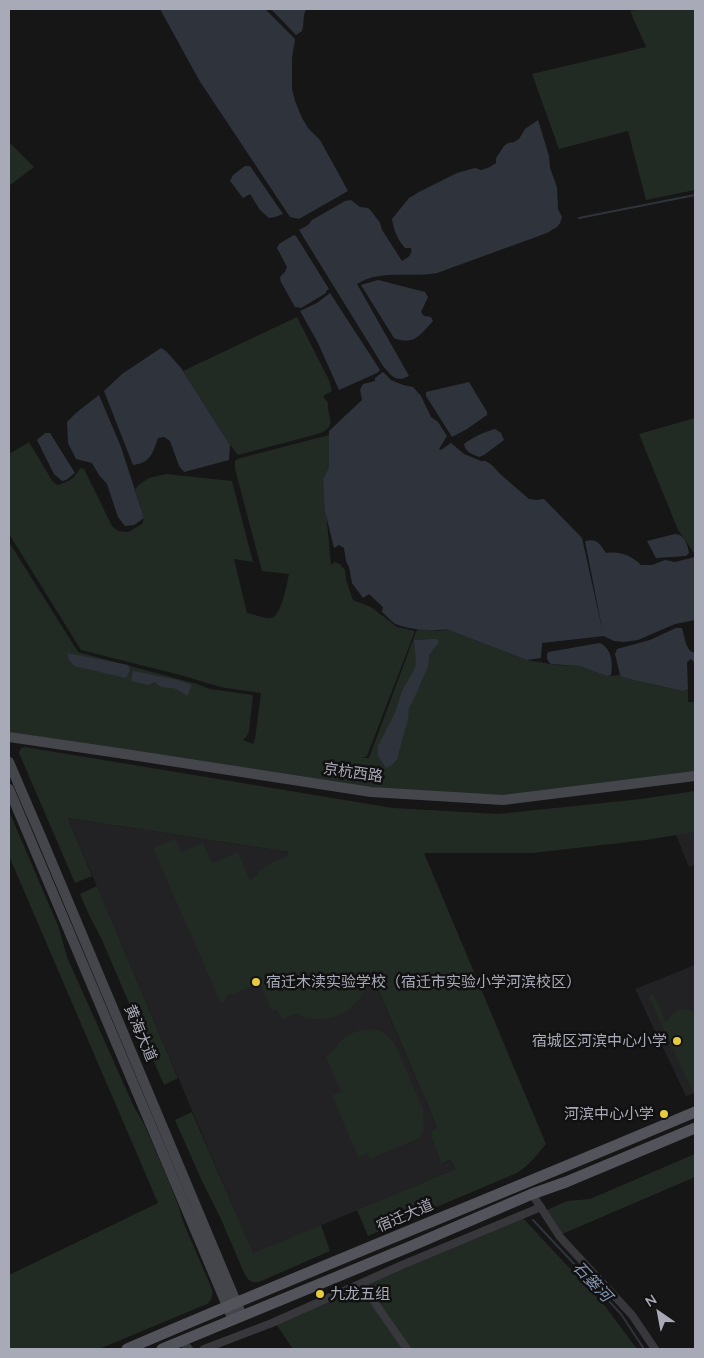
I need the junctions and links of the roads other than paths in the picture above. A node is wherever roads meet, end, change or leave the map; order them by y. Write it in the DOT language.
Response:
graph roads {
  1 [pos="9,737"];
  2 [pos="9,762"];
  3 [pos="695,776"];
  4 [pos="9,789"];
  5 [pos="695,1112"];
  6 [pos="695,1128"];
  7 [pos="532,1194"];
  8 [pos="541,1207"];
  9 [pos="364,1282"];
  10 [pos="232,1304"];
  11 [pos="238,1318"];
  12 [pos="185,1345"];
  13 [pos="127,1349"];
  14 [pos="162,1349"];
  15 [pos="204,1349"];
  16 [pos="408,1349"];
  17 [pos="654,1349"];
  1 -- 3 [label="main road, 京杭西路"];
  2 -- 10 [label="main road, 黄海大道"];
  4 -- 10 [label="main road, 黄海大道"];
  5 -- 10 [label="main road, 宿迁大道"];
  6 -- 7 [label="main road, 宿迁大道"];
  7 -- 8 [label="street"];
  7 -- 11 [label="main road, 宿迁大道"];
  8 -- 9 [label="street"];
  8 -- 17 [label="street"];
  9 -- 15 [label="street"];
  9 -- 16 [label="street"];
  10 -- 11 [label="main road, 黄海大道"];
  10 -- 13 [label="main road, 宿迁大道"];
  11 -- 12 [label="main road, 宿迁大道"];
  12 -- 14 [label="main road, 宿迁大道"];
}
